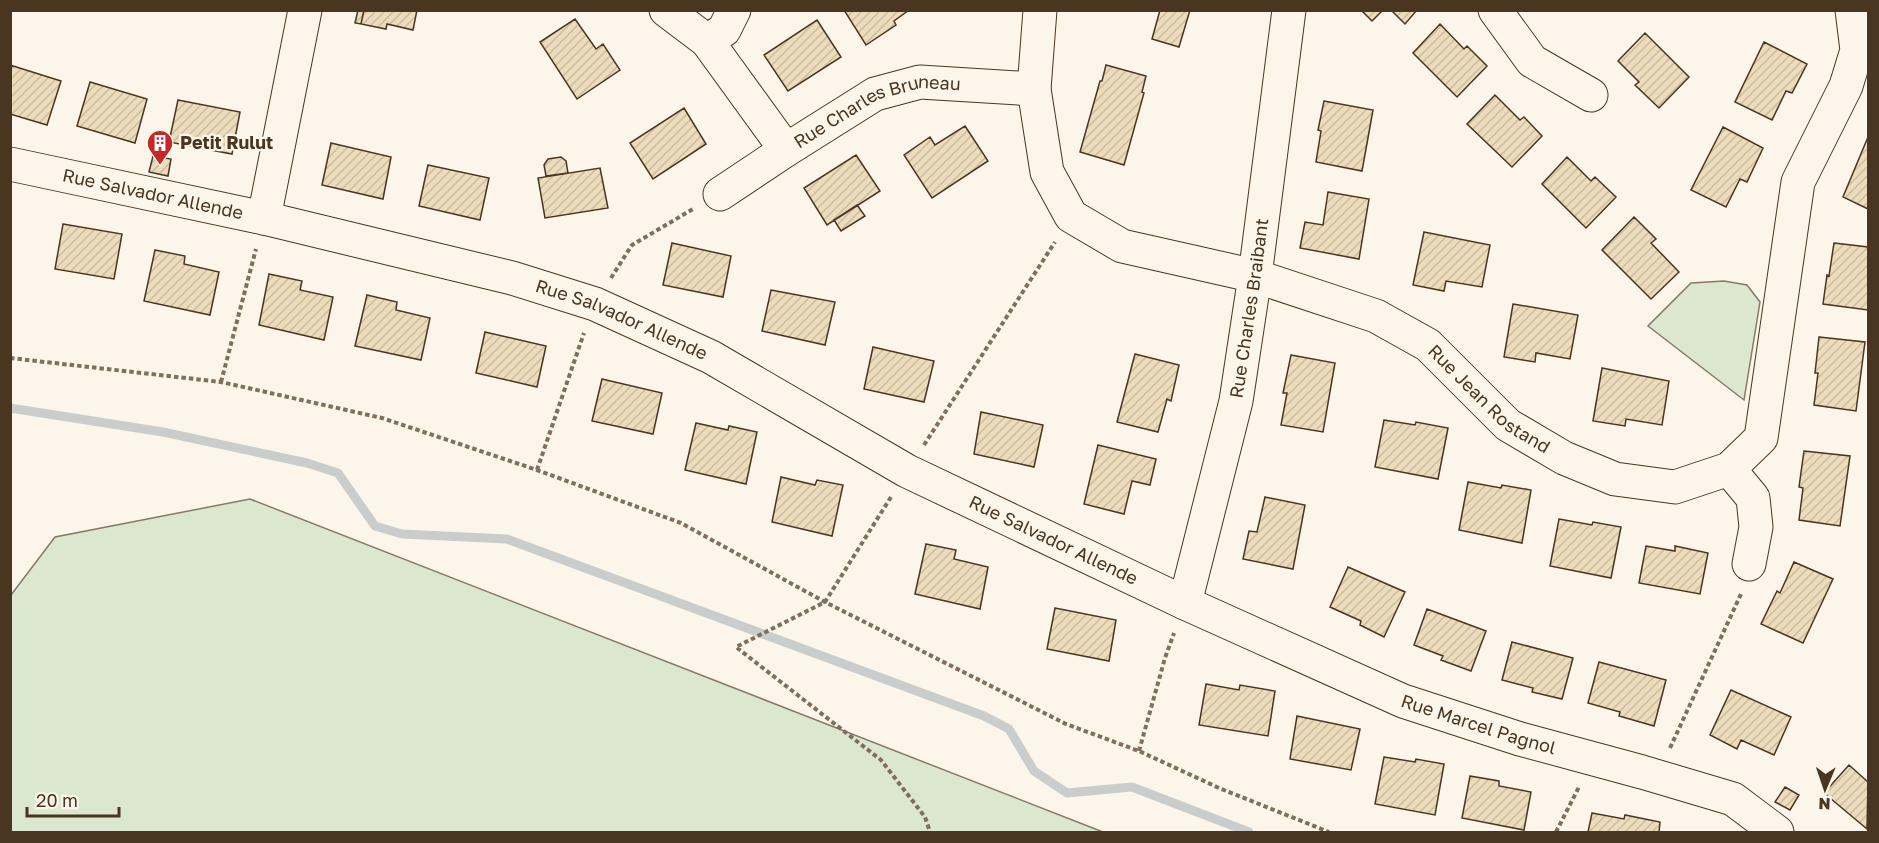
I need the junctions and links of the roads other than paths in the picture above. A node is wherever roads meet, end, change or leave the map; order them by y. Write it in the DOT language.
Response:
graph roads {
  1 [pos="305,10"];
  2 [pos="666,10"];
  3 [pos="734,10"];
  4 [pos="1040,10"];
  5 [pos="1289,10"];
  6 [pos="1495,10"];
  7 [pos="1852,10"];
  8 [pos="707,41"];
  9 [pos="1034,88"];
  10 [pos="1591,95"];
  11 [pos="786,150"];
  12 [pos="10,164"];
  13 [pos="720,194"];
  14 [pos="264,218"];
  15 [pos="1255,276"];
  16 [pos="1729,470"];
  17 [pos="1749,564"];
  18 [pos="1185,603"];
  19 [pos="1777,832"];
  1 -- 14 [label="street"];
  2 -- 8 [label="street, Rue Charles Bruneau"];
  3 -- 8 [label="street"];
  4 -- 9 [label="street"];
  5 -- 15 [label="street, Rue Charles Braibant"];
  6 -- 10 [label="street"];
  7 -- 16 [label="street, Rue Jean Rostand"];
  8 -- 11 [label="street, Rue Charles Bruneau"];
  9 -- 11 [label="street, Rue Charles Bruneau"];
  9 -- 15 [label="street"];
  11 -- 13 [label="street"];
  12 -- 14 [label="street, Rue Salvador Allende"];
  14 -- 18 [label="street, Rue Salvador Allende"];
  15 -- 16 [label="street, Rue Jean Rostand"];
  15 -- 18 [label="street, Rue Charles Braibant"];
  16 -- 17 [label="street"];
  18 -- 19 [label="street, Rue Marcel Pagnol"];
}
